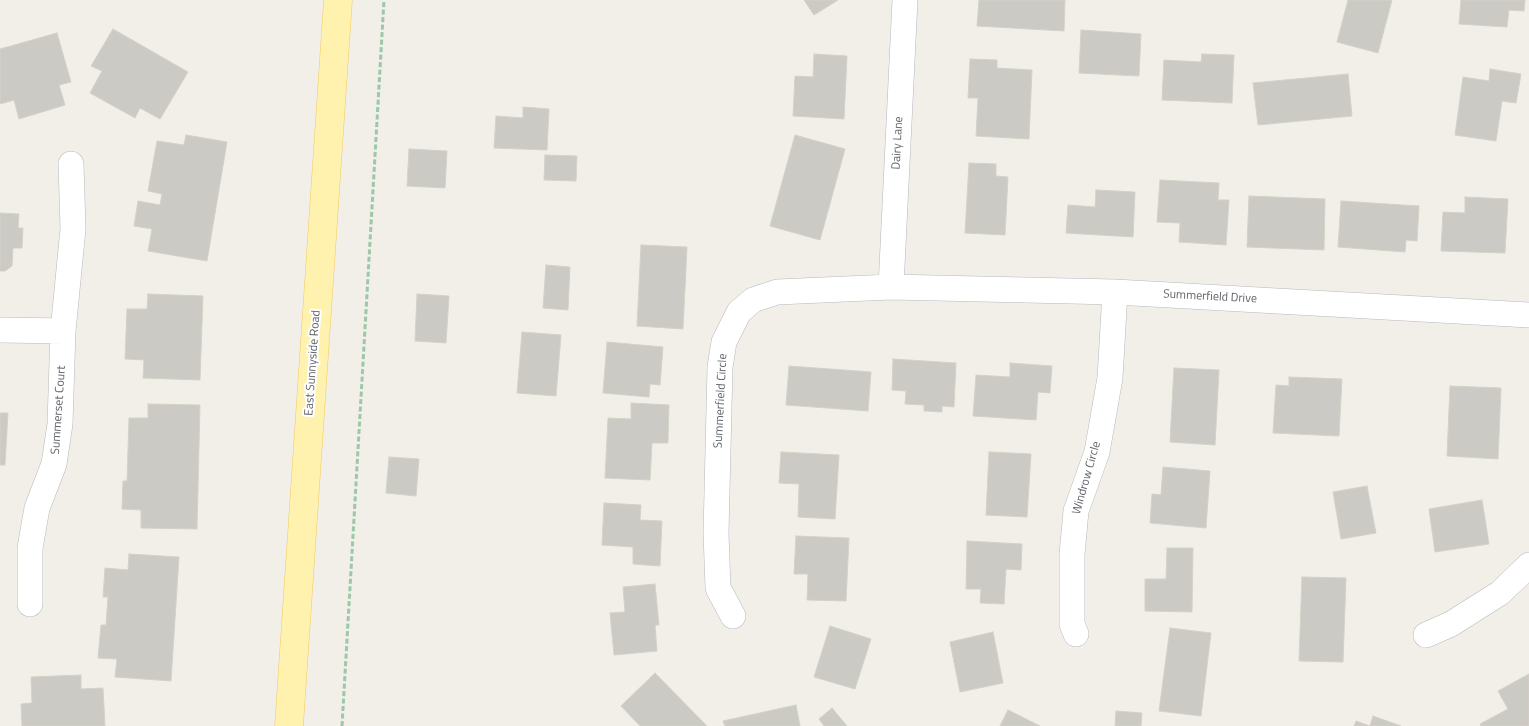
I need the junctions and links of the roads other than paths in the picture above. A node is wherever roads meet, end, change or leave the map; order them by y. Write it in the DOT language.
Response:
graph roads {
  1 [pos="338,0"];
  2 [pos="905,0"];
  3 [pos="71,164"];
  4 [pos="891,287"];
  5 [pos="1115,292"];
  6 [pos="1529,315"];
  7 [pos="0,330"];
  8 [pos="63,331"];
  9 [pos="1529,565"];
  10 [pos="30,604"];
  11 [pos="733,616"];
  12 [pos="1076,634"];
  13 [pos="1426,635"];
  14 [pos="289,726"];
  1 -- 14 [label="main road, East Sunnyside Road"];
  2 -- 4 [label="street, Dairy Lane"];
  3 -- 8 [label="street, Summerset Court"];
  4 -- 5 [label="street, Summerfield Drive"];
  4 -- 11 [label="street, Summerfield Circle"];
  5 -- 6 [label="street, Summerfield Drive"];
  5 -- 12 [label="street, Windrow Circle"];
  7 -- 8 [label="street"];
  8 -- 10 [label="street, Summerset Court"];
  9 -- 13 [label="street"];
}
